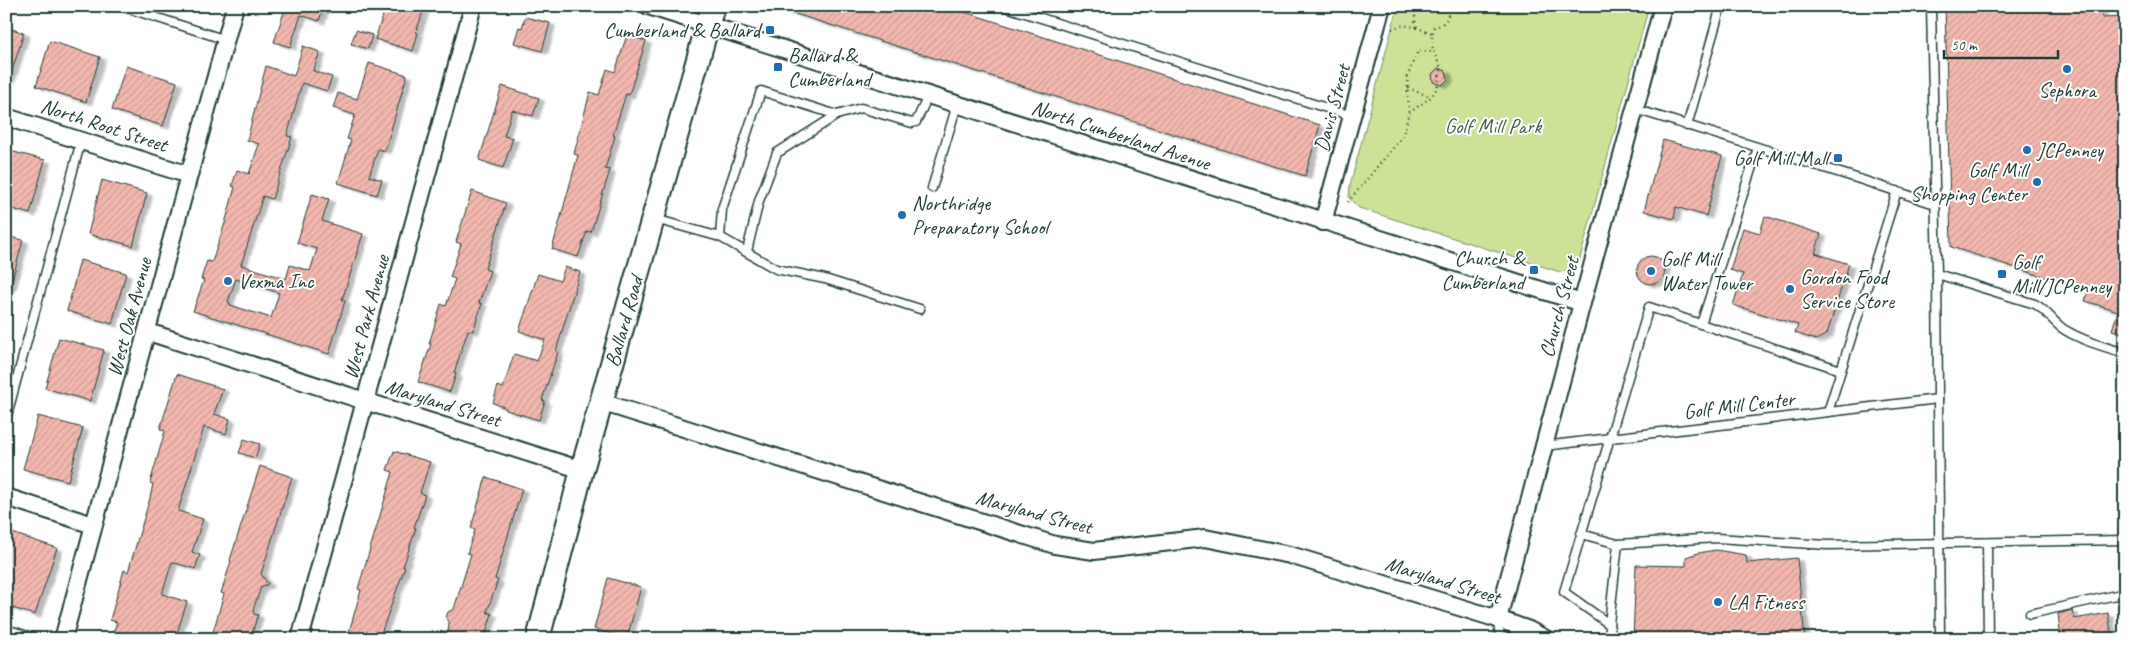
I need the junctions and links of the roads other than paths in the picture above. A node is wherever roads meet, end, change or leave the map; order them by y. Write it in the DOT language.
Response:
graph roads {
  1 [pos="121,6"];
  2 [pos="236,6"];
  3 [pos="472,6"];
  4 [pos="648,6"];
  5 [pos="1003,6"];
  6 [pos="1382,6"];
  7 [pos="1663,6"];
  8 [pos="1721,6"];
  9 [pos="1931,6"];
  10 [pos="711,16"];
  11 [pos="226,40"];
  12 [pos="928,96"];
  13 [pos="957,105"];
  14 [pos="1634,109"];
  15 [pos="837,115"];
  16 [pos="1352,116"];
  17 [pos="6,117"];
  18 [pos="1687,126"];
  19 [pos="82,141"];
  20 [pos="1758,148"];
  21 [pos="189,175"];
  22 [pos="932,188"];
  23 [pos="1897,191"];
  24 [pos="1935,204"];
  25 [pos="654,218"];
  26 [pos="1323,222"];
  27 [pos="720,237"];
  28 [pos="746,251"];
  29 [pos="1937,274"];
  30 [pos="1582,303"];
  31 [pos="920,309"];
  32 [pos="1701,324"];
  33 [pos="148,332"];
  34 [pos="2125,354"];
  35 [pos="1841,370"];
  36 [pos="1938,400"];
  37 [pos="365,401"];
  38 [pos="601,402"];
  39 [pos="1828,412"];
  40 [pos="6,419"];
  41 [pos="1610,438"];
  42 [pos="1544,446"];
  43 [pos="582,470"];
  44 [pos="6,497"];
  45 [pos="94,525"];
  46 [pos="1581,534"];
  47 [pos="2125,540"];
  48 [pos="1987,543"];
  49 [pos="1618,544"];
  50 [pos="1940,544"];
  51 [pos="2125,594"];
  52 [pos="2030,614"];
  53 [pos="1498,619"];
  54 [pos="1609,624"];
  55 [pos="6,629"];
  56 [pos="36,639"];
  57 [pos="63,639"];
  58 [pos="300,639"];
  59 [pos="538,639"];
  60 [pos="1500,639"];
  61 [pos="1546,639"];
  62 [pos="1612,639"];
  63 [pos="1940,639"];
  64 [pos="1988,639"];
  1 -- 11 [label="lane"];
  2 -- 11 [label="street, West Oak Avenue"];
  3 -- 37 [label="street, West Park Avenue"];
  4 -- 10 [label="street, North Cumberland Avenue"];
  5 -- 16 [label="lane"];
  6 -- 16 [label="street, Davis Street"];
  7 -- 14 [label="street, Church Street"];
  8 -- 18 [label="lane"];
  9 -- 24 [label="lane"];
  10 -- 12 [label="street, North Cumberland Avenue"];
  10 -- 25 [label="street, Ballard Road"];
  11 -- 21 [label="street, West Oak Avenue"];
  12 -- 13 [label="street, North Cumberland Avenue"];
  12 -- 15 [label="lane"];
  13 -- 22 [label="lane"];
  13 -- 26 [label="street, North Cumberland Avenue"];
  14 -- 18 [label="lane"];
  14 -- 30 [label="street, Church Street"];
  15 -- 27 [label="lane"];
  15 -- 28 [label="lane"];
  16 -- 26 [label="street, Davis Street"];
  17 -- 19 [label="street, North Root Street"];
  18 -- 20 [label="lane"];
  19 -- 21 [label="street, North Root Street"];
  19 -- 40 [label="lane"];
  20 -- 23 [label="lane"];
  20 -- 32 [label="lane"];
  21 -- 33 [label="street, West Oak Avenue"];
  23 -- 24 [label="lane"];
  23 -- 35 [label="lane"];
  24 -- 29 [label="lane"];
  25 -- 27 [label="lane"];
  25 -- 38 [label="street, Ballard Road"];
  26 -- 30 [label="street, North Cumberland Avenue"];
  27 -- 28 [label="lane"];
  28 -- 31 [label="lane"];
  29 -- 34 [label="lane"];
  29 -- 36 [label="lane"];
  30 -- 42 [label="street, Church Street"];
  32 -- 35 [label="lane"];
  32 -- 41 [label="lane"];
  33 -- 37 [label="street, Maryland Street"];
  33 -- 45 [label="street, West Oak Avenue"];
  35 -- 39 [label="lane"];
  36 -- 39 [label="lane, Golf Mill Center"];
  36 -- 50 [label="lane"];
  37 -- 43 [label="street, Maryland Street"];
  37 -- 58 [label="street, West Park Avenue"];
  38 -- 43 [label="street, Ballard Road"];
  38 -- 53 [label="street, Maryland Street"];
  39 -- 41 [label="lane, Golf Mill Center"];
  41 -- 42 [label="lane, Golf Mill Center"];
  41 -- 46 [label="lane"];
  42 -- 53 [label="street, Church Street"];
  43 -- 59 [label="street, Ballard Road"];
  44 -- 45 [label="street"];
  45 -- 57 [label="street, West Oak Avenue"];
  46 -- 49 [label="lane"];
  46 -- 54 [label="lane"];
  47 -- 48 [label="lane"];
  48 -- 50 [label="lane"];
  48 -- 64 [label="lane"];
  49 -- 50 [label="lane"];
  49 -- 54 [label="lane"];
  50 -- 63 [label="lane"];
  51 -- 52 [label="lane"];
  53 -- 60 [label="lane"];
  53 -- 61 [label="street, Maryland Street"];
  54 -- 62 [label="lane"];
  55 -- 56 [label="lane"];
}
